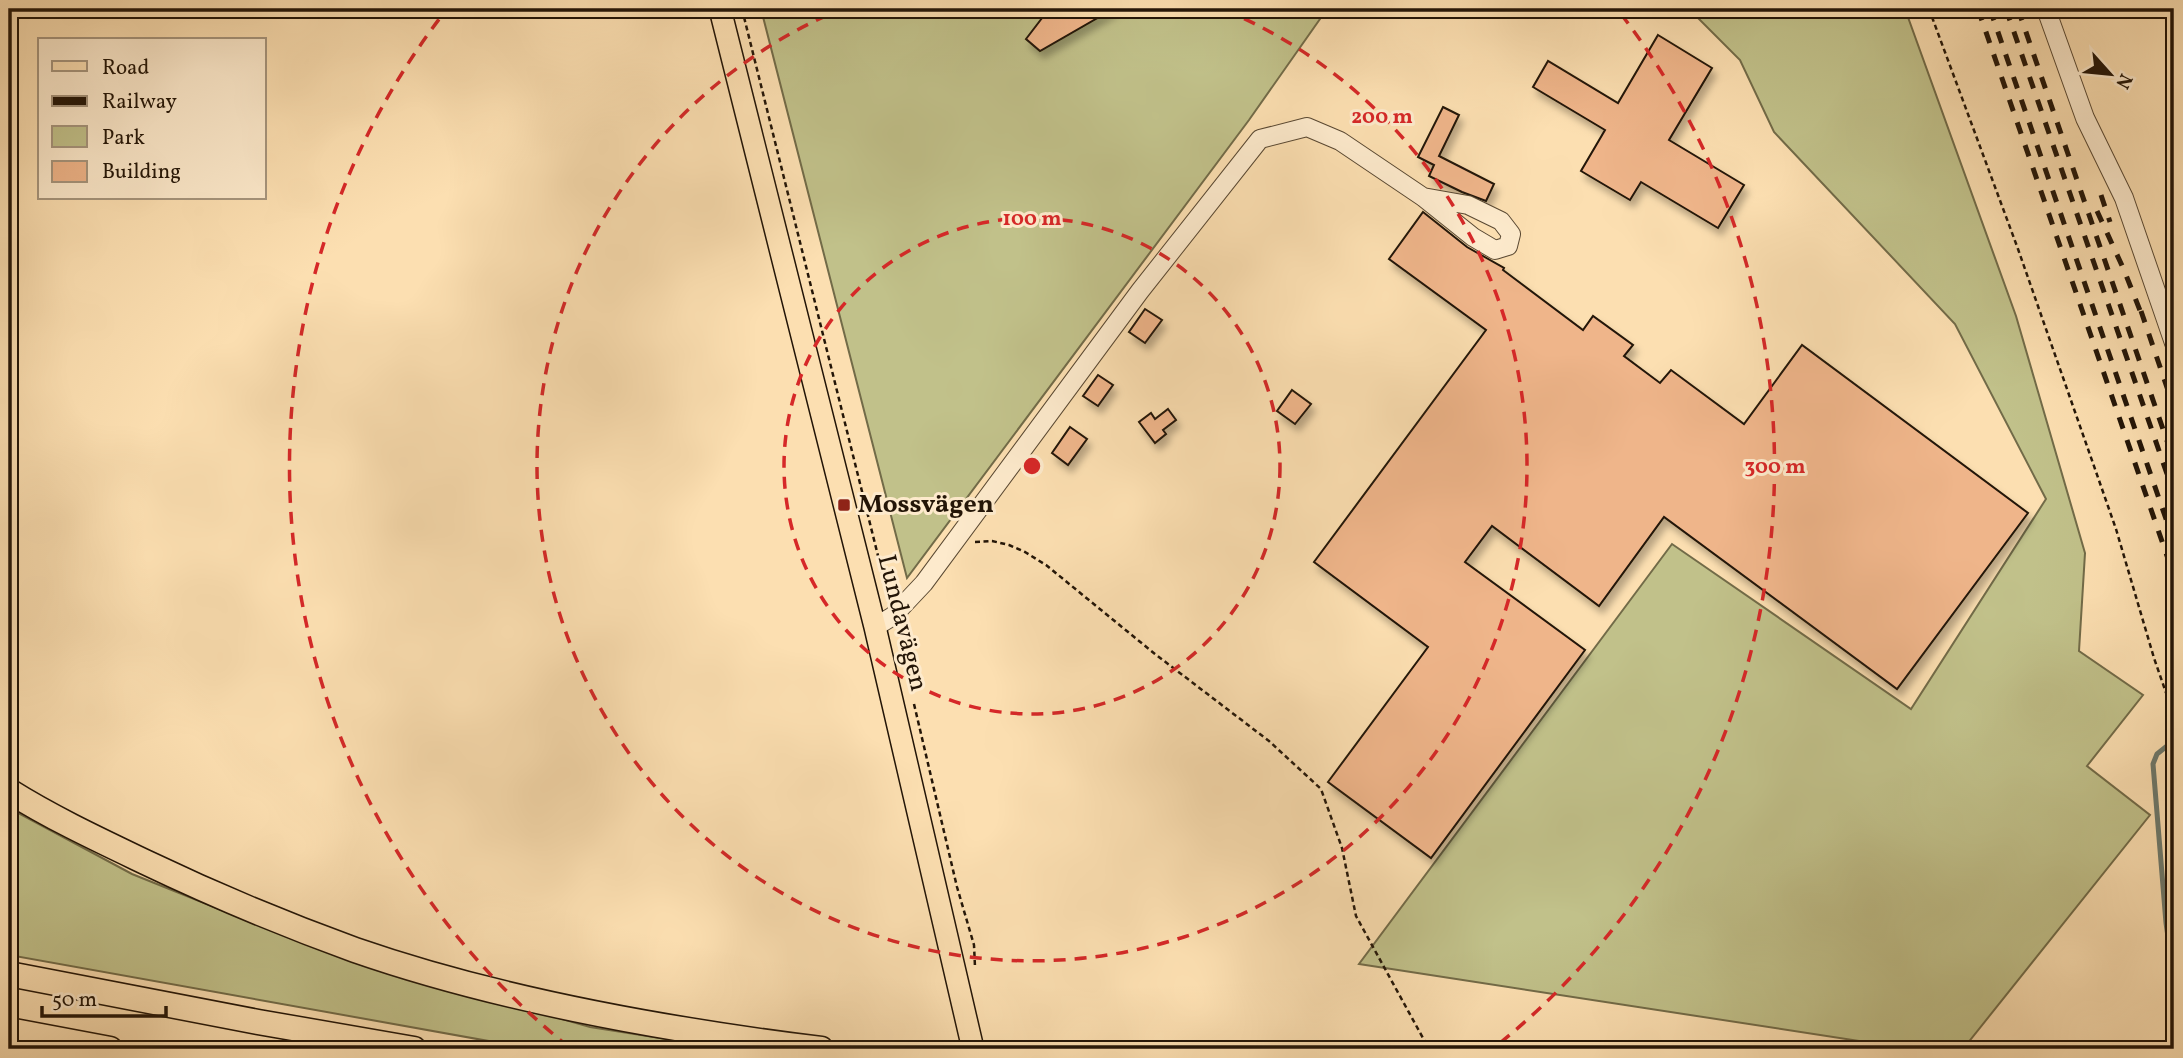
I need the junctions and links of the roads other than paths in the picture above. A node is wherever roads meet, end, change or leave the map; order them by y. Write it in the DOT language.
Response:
graph roads {
  1 [pos="722,9"];
  2 [pos="2046,9"];
  3 [pos="1423,197"];
  4 [pos="2174,343"];
  5 [pos="875,627"];
  6 [pos="9,791"];
  7 [pos="9,974"];
  8 [pos="9,1030"];
  9 [pos="110,1049"];
  10 [pos="414,1049"];
  11 [pos="821,1049"];
  12 [pos="973,1049"];
  1 -- 5 [label="main road, Lundavägen"];
  2 -- 4 [label="street"];
  3 -- 5 [label="street"];
  5 -- 12 [label="main road, Lundavägen"];
  6 -- 11 [label="highway"];
  7 -- 10 [label="highway"];
  8 -- 9 [label="highway"];
}
